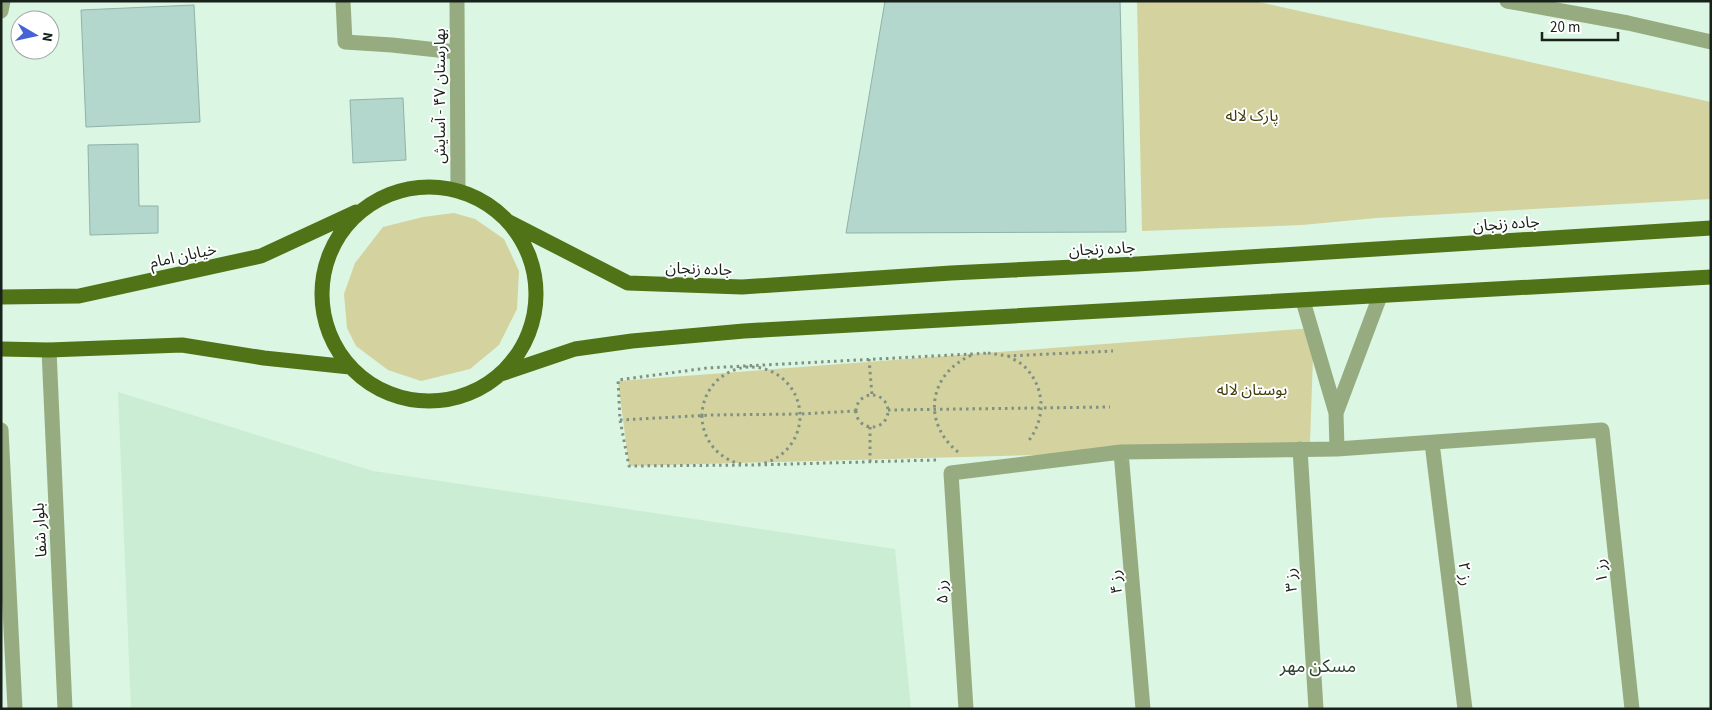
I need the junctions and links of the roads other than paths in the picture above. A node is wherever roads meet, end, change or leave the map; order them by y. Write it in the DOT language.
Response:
graph roads {
  1 [pos="3,1"];
  2 [pos="343,1"];
  3 [pos="457,1"];
  4 [pos="1507,1"];
  5 [pos="1,11"];
  6 [pos="1711,42"];
  7 [pos="456,52"];
  8 [pos="458,190"];
  9 [pos="362,209"];
  10 [pos="509,222"];
  11 [pos="1711,228"];
  12 [pos="1711,278"];
  13 [pos="1380,296"];
  14 [pos="1,297"];
  15 [pos="1303,301"];
  16 [pos="1,349"];
  17 [pos="49,350"];
  18 [pos="350,367"];
  19 [pos="501,374"];
  20 [pos="1336,413"];
  21 [pos="1,430"];
  22 [pos="1432,442"];
  23 [pos="1300,449"];
  24 [pos="1337,449"];
  25 [pos="1121,452"];
  26 [pos="15,709"];
  27 [pos="65,709"];
  28 [pos="966,709"];
  29 [pos="1143,709"];
  30 [pos="1316,709"];
  31 [pos="1465,709"];
  32 [pos="1632,709"];
  1 -- 5 [label="street"];
  2 -- 7 [label="street"];
  3 -- 7 [label="street, بهارستان ۴۷ - آسایش"];
  4 -- 6 [label="street"];
  7 -- 8 [label="street, بهارستان ۴۷ - آسایش"];
  8 -- 9 [label="main road"];
  8 -- 10 [label="main road"];
  9 -- 14 [label="main road, خیابان امام"];
  9 -- 18 [label="main road"];
  10 -- 11 [label="main road, جاده زنجان"];
  10 -- 19 [label="main road"];
  12 -- 13 [label="main road"];
  13 -- 15 [label="main road"];
  13 -- 20 [label="street"];
  15 -- 19 [label="main road"];
  15 -- 20 [label="street"];
  16 -- 17 [label="main road"];
  17 -- 18 [label="main road"];
  17 -- 27 [label="street, بلوار شفا"];
  18 -- 19 [label="main road"];
  20 -- 24 [label="street"];
  21 -- 26 [label="street, بلوار شفا"];
  22 -- 24 [label="street"];
  22 -- 31 [label="street, رز ۲"];
  22 -- 32 [label="street, رز ۱"];
  23 -- 24 [label="street"];
  23 -- 25 [label="street"];
  23 -- 30 [label="street, رز ۳"];
  25 -- 28 [label="street, رز ۵"];
  25 -- 29 [label="street, رز ۴"];
}
